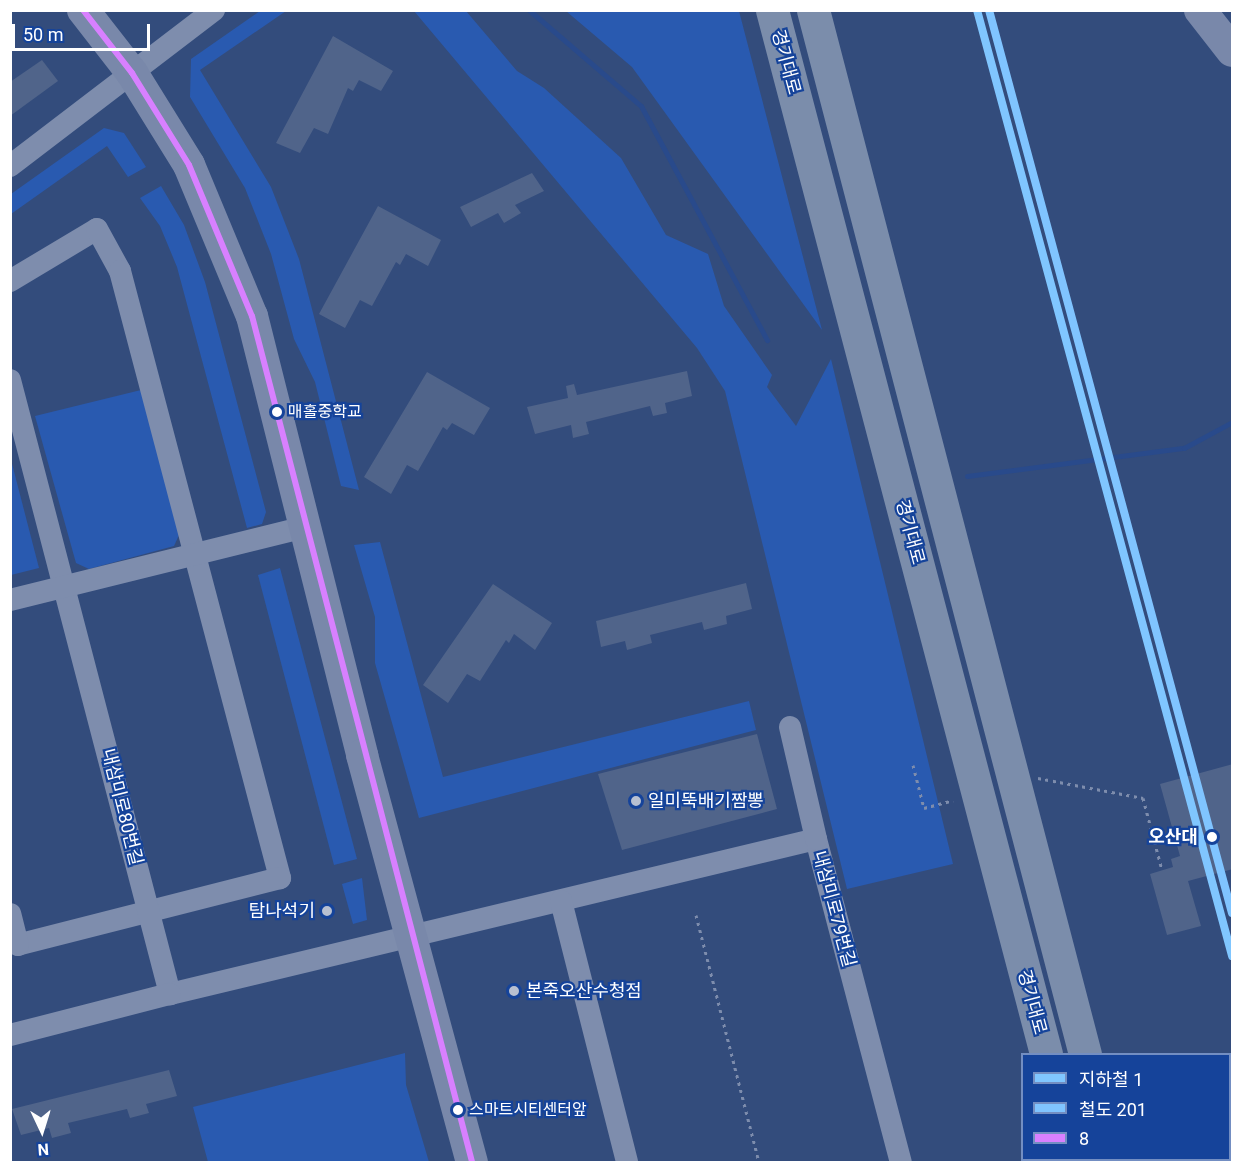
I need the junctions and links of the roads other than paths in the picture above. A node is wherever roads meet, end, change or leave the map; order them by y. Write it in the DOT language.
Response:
graph roads {
  1 [pos="83,10"];
  2 [pos="214,10"];
  3 [pos="772,10"];
  4 [pos="813,10"];
  5 [pos="1200,10"];
  6 [pos="1233,51"];
  7 [pos="132,73"];
  8 [pos="10,166"];
  9 [pos="10,281"];
  10 [pos="10,380"];
  11 [pos="306,527"];
  12 [pos="197,554"];
  13 [pos="67,585"];
  14 [pos="10,600"];
  15 [pos="790,728"];
  16 [pos="816,839"];
  17 [pos="561,900"];
  18 [pos="149,912"];
  19 [pos="10,914"];
  20 [pos="412,938"];
  21 [pos="170,994"];
  22 [pos="10,1035"];
  23 [pos="1046,1053"];
  24 [pos="1085,1053"];
  25 [pos="472,1162"];
  26 [pos="627,1162"];
  27 [pos="901,1162"];
  1 -- 7 [label="street"];
  2 -- 7 [label="street"];
  3 -- 23 [label="main road, 경기대로"];
  4 -- 24 [label="main road"];
  5 -- 6 [label="street"];
  7 -- 8 [label="street"];
  7 -- 11 [label="street"];
  9 -- 12 [label="street"];
  10 -- 13 [label="street, 내삼미로80번길"];
  11 -- 12 [label="street"];
  11 -- 20 [label="street"];
  12 -- 13 [label="street"];
  12 -- 18 [label="street"];
  13 -- 14 [label="street"];
  13 -- 18 [label="street, 내삼미로80번길"];
  15 -- 16 [label="street"];
  16 -- 17 [label="street, 내삼미로79번길"];
  16 -- 27 [label="street, 내삼미로79번길"];
  17 -- 20 [label="street, 내삼미로79번길"];
  17 -- 26 [label="street"];
  18 -- 19 [label="street"];
  18 -- 21 [label="street, 내삼미로80번길"];
  20 -- 21 [label="street"];
  20 -- 25 [label="street"];
  21 -- 22 [label="street"];
}
